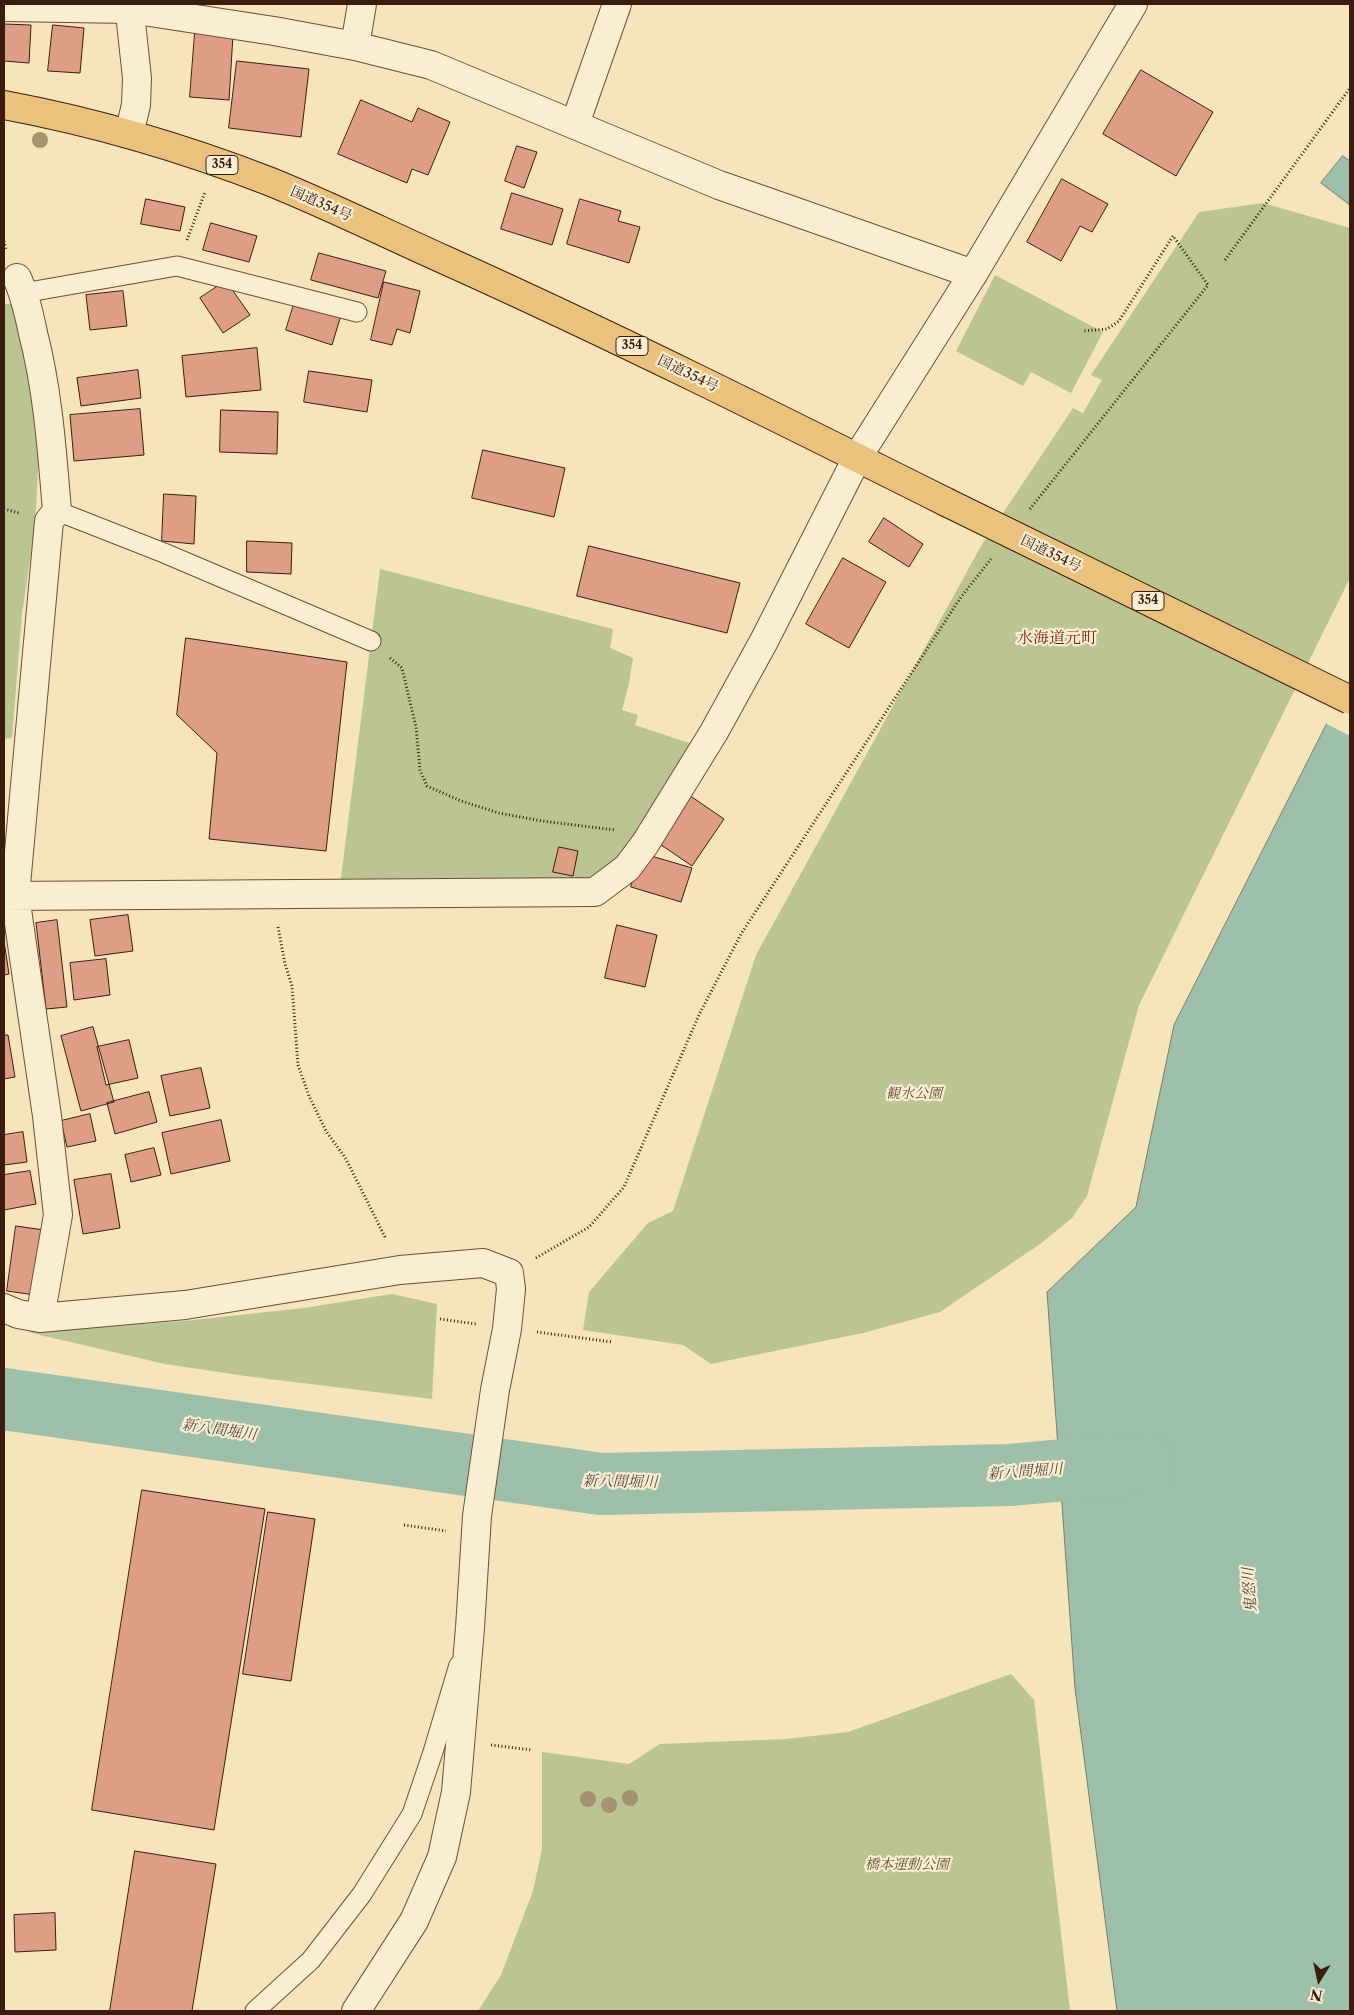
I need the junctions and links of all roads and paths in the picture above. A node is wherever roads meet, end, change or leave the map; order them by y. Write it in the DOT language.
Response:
graph roads {
  1 [pos="362,4"];
  2 [pos="616,4"];
  3 [pos="1133,4"];
  4 [pos="129,6"];
  5 [pos="4,7"];
  6 [pos="355,46"];
  7 [pos="1350,88"];
  8 [pos="4,105"];
  9 [pos="575,124"];
  10 [pos="129,134"];
  11 [pos="206,188"];
  12 [pos="1225,260"];
  13 [pos="177,266"];
  14 [pos="973,274"];
  15 [pos="20,285"];
  16 [pos="357,312"];
  17 [pos="1083,331"];
  18 [pos="857,458"];
  19 [pos="57,511"];
  20 [pos="1029,511"];
  21 [pos="992,558"];
  22 [pos="371,641"];
  23 [pos="1350,700"];
  24 [pos="644,844"];
  25 [pos="271,894"];
  26 [pos="9,896"];
  27 [pos="400,1270"];
  28 [pos="509,1273"];
  29 [pos="4,1308"];
  30 [pos="40,1318"];
  31 [pos="507,1329"];
  32 [pos="612,1342"];
  33 [pos="404,1525"];
  34 [pos="477,1526"];
  35 [pos="470,1628"];
  36 [pos="461,1741"];
  37 [pos="532,1750"];
  38 [pos="255,2011"];
  39 [pos="356,2011"];
  1 -- 6 [label="street"];
  2 -- 9 [label="street"];
  3 -- 14 [label="street"];
  4 -- 5 [label="street"];
  4 -- 6 [label="street"];
  4 -- 10 [label="street"];
  6 -- 9 [label="street"];
  7 -- 12 [label="path"];
  8 -- 10 [label="highway, 国道354号 / 354"];
  9 -- 14 [label="street"];
  10 -- 18 [label="highway, 国道354号 / 354"];
  11 -- 13 [label="path"];
  13 -- 15 [label="lane"];
  13 -- 16 [label="lane"];
  14 -- 18 [label="street"];
  15 -- 19 [label="street"];
  17 -- 20 [label="path"];
  18 -- 23 [label="highway, 国道354号 / 354, bridge"];
  18 -- 24 [label="street"];
  19 -- 22 [label="lane"];
  19 -- 26 [label="street"];
  21 -- 28 [label="path"];
  22 -- 24 [label="path"];
  24 -- 25 [label="street"];
  25 -- 26 [label="street"];
  25 -- 27 [label="path"];
  26 -- 30 [label="street"];
  27 -- 28 [label="street"];
  27 -- 30 [label="street"];
  28 -- 31 [label="street"];
  29 -- 30 [label="street"];
  31 -- 32 [label="path"];
  31 -- 34 [label="street"];
  33 -- 34 [label="path"];
  34 -- 35 [label="street"];
  35 -- 36 [label="street"];
  35 -- 38 [label="lane"];
  36 -- 37 [label="path"];
  36 -- 39 [label="street"];
}
